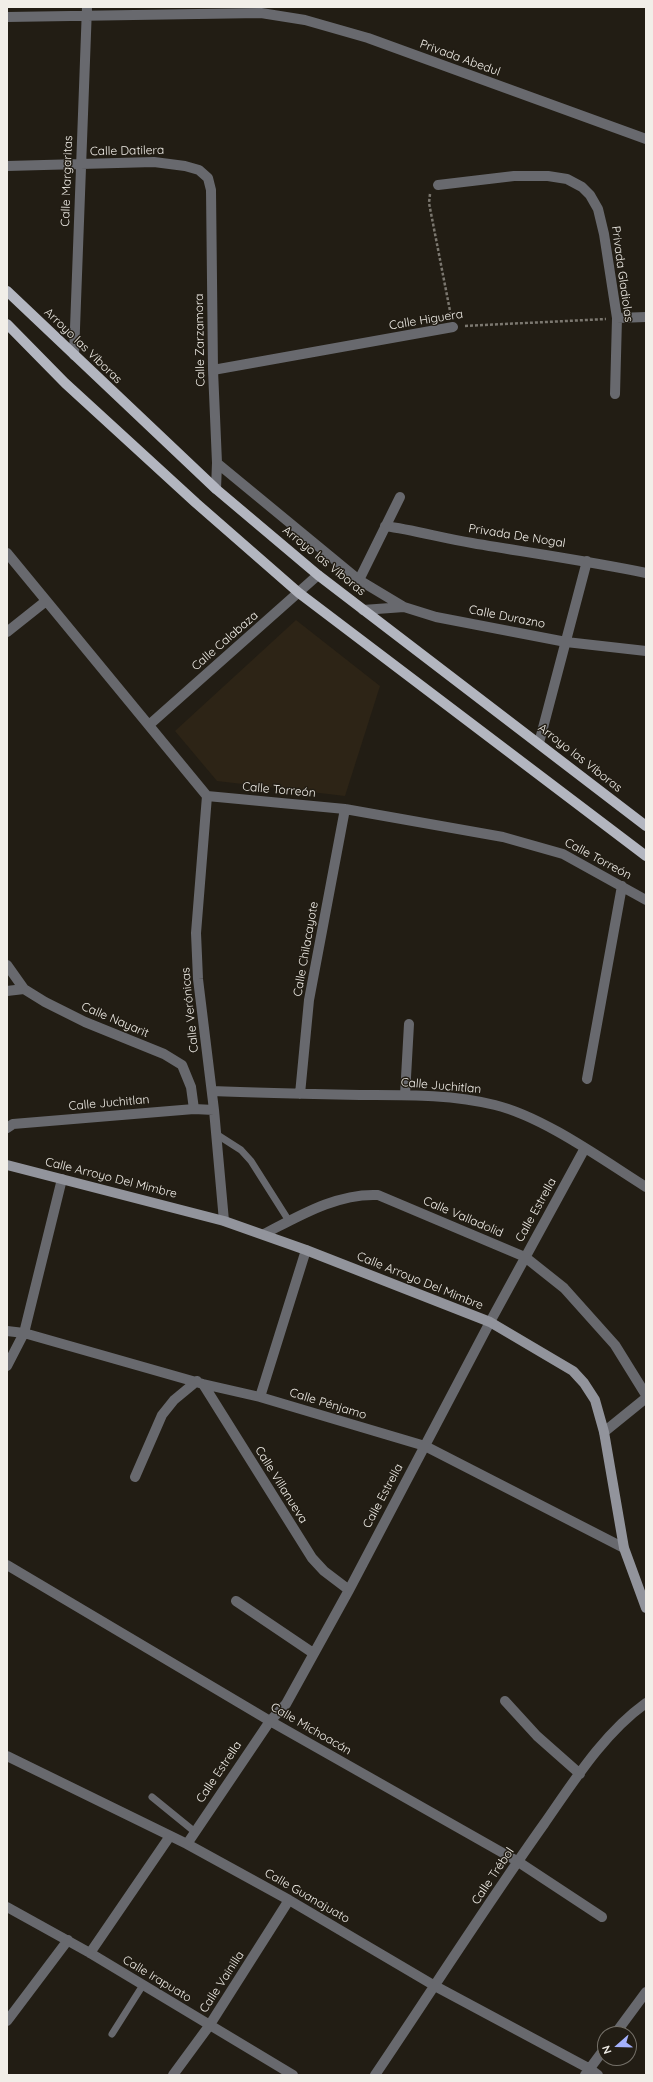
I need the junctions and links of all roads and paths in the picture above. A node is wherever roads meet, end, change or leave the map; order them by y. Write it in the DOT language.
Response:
graph roads {
  1 [pos="261,10"];
  2 [pos="87,11"];
  3 [pos="7,17"];
  4 [pos="646,140"];
  5 [pos="81,165"];
  6 [pos="7,166"];
  7 [pos="438,185"];
  8 [pos="211,190"];
  9 [pos="7,291"];
  10 [pos="646,317"];
  11 [pos="617,318"];
  12 [pos="7,324"];
  13 [pos="453,327"];
  14 [pos="74,355"];
  15 [pos="212,370"];
  16 [pos="615,394"];
  17 [pos="217,463"];
  18 [pos="216,489"];
  19 [pos="400,497"];
  20 [pos="385,526"];
  21 [pos="7,553"];
  22 [pos="587,561"];
  23 [pos="646,573"];
  24 [pos="318,575"];
  25 [pos="359,580"];
  26 [pos="300,593"];
  27 [pos="46,601"];
  28 [pos="404,607"];
  29 [pos="363,610"];
  30 [pos="7,632"];
  31 [pos="566,642"];
  32 [pos="646,652"];
  33 [pos="149,725"];
  34 [pos="540,743"];
  35 [pos="207,796"];
  36 [pos="345,809"];
  37 [pos="644,823"];
  38 [pos="646,856"];
  39 [pos="622,886"];
  40 [pos="646,900"];
  41 [pos="7,965"];
  42 [pos="24,989"];
  43 [pos="7,991"];
  44 [pos="409,1024"];
  45 [pos="587,1079"];
  46 [pos="212,1091"];
  47 [pos="300,1094"];
  48 [pos="405,1095"];
  49 [pos="194,1110"];
  50 [pos="214,1110"];
  51 [pos="7,1128"];
  52 [pos="216,1134"];
  53 [pos="585,1148"];
  54 [pos="7,1165"];
  55 [pos="62,1179"];
  56 [pos="646,1187"];
  57 [pos="224,1220"];
  58 [pos="289,1221"];
  59 [pos="264,1234"];
  60 [pos="306,1250"];
  61 [pos="525,1257"];
  62 [pos="490,1322"];
  63 [pos="7,1331"];
  64 [pos="24,1333"];
  65 [pos="7,1366"];
  66 [pos="200,1382"];
  67 [pos="646,1396"];
  68 [pos="260,1397"];
  69 [pos="604,1432"];
  70 [pos="425,1446"];
  71 [pos="135,1477"];
  72 [pos="624,1548"];
  73 [pos="7,1565"];
  74 [pos="349,1590"];
  75 [pos="236,1601"];
  76 [pos="646,1608"];
  77 [pos="313,1654"];
  78 [pos="505,1701"];
  79 [pos="646,1703"];
  80 [pos="270,1721"];
  81 [pos="7,1756"];
  82 [pos="580,1774"];
  83 [pos="152,1797"];
  84 [pos="195,1832"];
  85 [pos="170,1836"];
  86 [pos="187,1844"];
  87 [pos="517,1861"];
  88 [pos="289,1900"];
  89 [pos="7,1907"];
  90 [pos="602,1917"];
  91 [pos="68,1940"];
  92 [pos="90,1954"];
  93 [pos="142,1985"];
  94 [pos="435,1986"];
  95 [pos="646,1992"];
  96 [pos="7,2021"];
  97 [pos="209,2026"];
  98 [pos="621,2026"];
  99 [pos="112,2034"];
  100 [pos="597,2059"];
  101 [pos="587,2072"];
  102 [pos="173,2075"];
  103 [pos="293,2075"];
  104 [pos="375,2075"];
  105 [pos="598,2075"];
  1 -- 2 [label="street, Privada Abedul"];
  1 -- 4 [label="street, Privada Abedul"];
  2 -- 3 [label="street, Privada Abedul"];
  2 -- 5 [label="street, Calle Margaritas"];
  5 -- 6 [label="street, Calle Datilera"];
  5 -- 8 [label="street, Calle Datilera"];
  5 -- 14 [label="street, Calle Margaritas"];
  7 -- 11 [label="street, Privada Gladiolas"];
  7 -- 13 [label="path"];
  8 -- 15 [label="street, Calle Zarzamora"];
  9 -- 14 [label="main road, Arroyo las Víboras"];
  10 -- 11 [label="street"];
  11 -- 13 [label="path, Calle Higuera"];
  11 -- 16 [label="street, Privada Gladiolas"];
  12 -- 26 [label="main road"];
  13 -- 15 [label="street, Calle Higuera"];
  14 -- 18 [label="main road, Arroyo las Víboras"];
  15 -- 17 [label="street, Calle Zarzamora"];
  17 -- 18 [label="street, Calle Zarzamora"];
  17 -- 25 [label="street"];
  18 -- 24 [label="main road, Arroyo las Víboras"];
  19 -- 20 [label="street"];
  20 -- 22 [label="street, Privada De Nogal"];
  20 -- 25 [label="street"];
  21 -- 27 [label="street"];
  22 -- 23 [label="street, Privada De Nogal"];
  22 -- 31 [label="street"];
  24 -- 26 [label="street, Calle Calabaza"];
  24 -- 29 [label="main road, Arroyo las Víboras"];
  25 -- 28 [label="street"];
  26 -- 33 [label="street, Calle Calabaza"];
  26 -- 38 [label="main road"];
  27 -- 30 [label="street"];
  27 -- 33 [label="street"];
  28 -- 29 [label="street, Calle Durazno"];
  28 -- 31 [label="street, Calle Durazno"];
  29 -- 34 [label="main road, Arroyo las Víboras"];
  31 -- 32 [label="street, Calle Durazno"];
  31 -- 34 [label="street"];
  33 -- 35 [label="street"];
  34 -- 37 [label="main road, Arroyo las Víboras"];
  35 -- 36 [label="street, Calle Torreón"];
  35 -- 46 [label="street, Calle Verónicas"];
  36 -- 39 [label="street, Calle Torreón"];
  36 -- 47 [label="street, Calle Chilacayote"];
  39 -- 40 [label="street, Calle Torreón"];
  39 -- 45 [label="street"];
  41 -- 42 [label="street, Calle Nayarit"];
  42 -- 43 [label="street"];
  42 -- 49 [label="street, Calle Nayarit"];
  44 -- 48 [label="street"];
  46 -- 47 [label="street, Calle Juchitlan"];
  46 -- 50 [label="street, Calle Verónicas"];
  47 -- 48 [label="street, Calle Juchitlan"];
  48 -- 53 [label="street, Calle Juchitlan"];
  49 -- 50 [label="street, Calle Juchitlan"];
  49 -- 51 [label="street, Calle Juchitlan"];
  50 -- 52 [label="street, Calle Verónicas"];
  52 -- 57 [label="street, Calle Verónicas"];
  52 -- 58 [label="lane"];
  53 -- 56 [label="street, Calle Juchitlan"];
  53 -- 61 [label="street, Calle Estrella"];
  54 -- 55 [label="street, Calle Arroyo Del Mimbre"];
  55 -- 57 [label="street, Calle Arroyo Del Mimbre"];
  55 -- 64 [label="street"];
  57 -- 59 [label="street, Calle Arroyo Del Mimbre"];
  58 -- 59 [label="street, Calle Valladolid"];
  58 -- 61 [label="street, Calle Valladolid"];
  59 -- 60 [label="street, Calle Arroyo Del Mimbre"];
  60 -- 62 [label="street, Calle Arroyo Del Mimbre"];
  60 -- 68 [label="street"];
  61 -- 62 [label="street, Calle Estrella"];
  61 -- 67 [label="street, Calle Valladolid"];
  62 -- 69 [label="street, Calle Arroyo Del Mimbre"];
  62 -- 70 [label="street, Calle Estrella"];
  63 -- 64 [label="street, Calle Pénjamo"];
  64 -- 65 [label="street"];
  64 -- 66 [label="street, Calle Pénjamo"];
  66 -- 68 [label="street, Calle Pénjamo"];
  66 -- 71 [label="street"];
  66 -- 74 [label="street, Calle Villanueva"];
  67 -- 69 [label="street"];
  68 -- 70 [label="street, Calle Pénjamo"];
  69 -- 72 [label="street, Calle Arroyo Del Mimbre"];
  70 -- 72 [label="street, Calle Pénjamo"];
  70 -- 74 [label="street, Calle Estrella"];
  72 -- 76 [label="street, Calle Arroyo Del Mimbre"];
  73 -- 80 [label="street, Calle Michoacán"];
  74 -- 77 [label="street, Calle Estrella"];
  75 -- 77 [label="street"];
  77 -- 80 [label="street, Calle Estrella"];
  78 -- 82 [label="street"];
  79 -- 82 [label="street, Calle Trébol"];
  80 -- 84 [label="street, Calle Estrella"];
  80 -- 87 [label="street, Calle Michoacán"];
  81 -- 85 [label="street, Calle Guanajuato"];
  82 -- 87 [label="street, Calle Trébol"];
  83 -- 84 [label="lane"];
  84 -- 86 [label="street, Calle Estrella"];
  85 -- 86 [label="street, Calle Guanajuato"];
  85 -- 92 [label="street"];
  86 -- 88 [label="street, Calle Guanajuato"];
  87 -- 90 [label="street, Calle Michoacán"];
  87 -- 94 [label="street, Calle Trébol"];
  88 -- 94 [label="street, Calle Guanajuato"];
  88 -- 97 [label="street, Calle Vainilla"];
  89 -- 91 [label="street, Calle Irapuato"];
  91 -- 92 [label="street, Calle Irapuato"];
  91 -- 96 [label="street"];
  92 -- 93 [label="street, Calle Irapuato"];
  93 -- 97 [label="street, Calle Irapuato"];
  93 -- 99 [label="lane"];
  94 -- 101 [label="street, Calle Guanajuato"];
  94 -- 104 [label="street, Calle Trébol"];
  95 -- 98 [label="street"];
  97 -- 102 [label="street, Calle Vainilla"];
  97 -- 103 [label="street, Calle Irapuato"];
  100 -- 101 [label="street"];
  101 -- 105 [label="street, Calle Guanajuato"];
}
